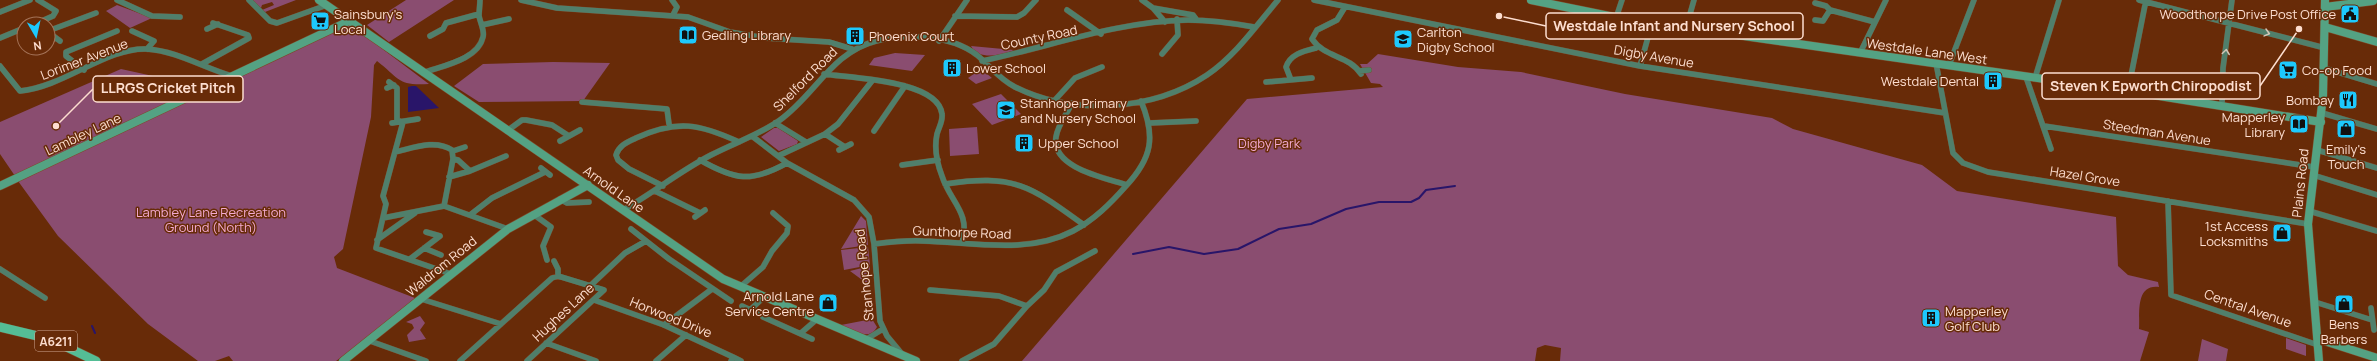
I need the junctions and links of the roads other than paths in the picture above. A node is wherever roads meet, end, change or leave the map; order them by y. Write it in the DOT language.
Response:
graph roads {
  1 [pos="30,0"];
  2 [pos="38,0"];
  3 [pos="117,0"];
  4 [pos="249,0"];
  5 [pos="319,0"];
  6 [pos="480,0"];
  7 [pos="521,0"];
  8 [pos="672,0"];
  9 [pos="967,0"];
  10 [pos="1142,0"];
  11 [pos="1278,0"];
  12 [pos="1314,0"];
  13 [pos="1531,0"];
  14 [pos="1622,0"];
  15 [pos="1694,0"];
  16 [pos="1886,0"];
  17 [pos="1974,0"];
  18 [pos="2059,0"];
  19 [pos="2139,0"];
  20 [pos="2232,0"];
  21 [pos="528,1"];
  22 [pos="2146,1"];
  23 [pos="2373,1"];
  24 [pos="1037,2"];
  25 [pos="1559,3"];
  26 [pos="1815,3"];
  27 [pos="2325,4"];
  28 [pos="326,5"];
  29 [pos="1345,7"];
  30 [pos="1153,8"];
  31 [pos="1067,10"];
  32 [pos="1830,10"];
  33 [pos="0,12"];
  34 [pos="1078,12"];
  35 [pos="96,13"];
  36 [pos="479,14"];
  37 [pos="1073,14"];
  38 [pos="1852,14"];
  39 [pos="673,15"];
  40 [pos="53,16"];
  41 [pos="956,16"];
  42 [pos="180,17"];
  43 [pos="1616,18"];
  44 [pos="509,19"];
  45 [pos="1196,19"];
  46 [pos="1177,20"];
  47 [pos="1815,20"];
  48 [pos="349,21"];
  49 [pos="1875,21"];
  50 [pos="1165,22"];
  51 [pos="1652,23"];
  52 [pos="2229,23"];
  53 [pos="482,25"];
  54 [pos="1254,27"];
  55 [pos="2325,27"];
  56 [pos="56,28"];
  57 [pos="1686,28"];
  58 [pos="207,30"];
  59 [pos="16,31"];
  60 [pos="117,31"];
  61 [pos="1102,34"];
  62 [pos="128,36"];
  63 [pos="430,36"];
  64 [pos="0,38"];
  65 [pos="939,40"];
  66 [pos="2377,42"];
  67 [pos="1316,48"];
  68 [pos="2325,48"];
  69 [pos="147,49"];
  70 [pos="852,50"];
  71 [pos="1860,53"];
  72 [pos="1162,54"];
  73 [pos="982,61"];
  74 [pos="202,64"];
  75 [pos="1936,64"];
  76 [pos="1949,65"];
  77 [pos="0,66"];
  78 [pos="1640,66"];
  79 [pos="1102,67"];
  80 [pos="2324,68"];
  81 [pos="84,70"];
  82 [pos="1369,70"];
  83 [pos="423,73"];
  84 [pos="824,74"];
  85 [pos="232,76"];
  86 [pos="2026,77"];
  87 [pos="1312,78"];
  88 [pos="2034,78"];
  89 [pos="1291,80"];
  90 [pos="872,81"];
  91 [pos="389,82"];
  92 [pos="1266,82"];
  93 [pos="2377,84"];
  94 [pos="394,85"];
  95 [pos="905,86"];
  96 [pos="387,88"];
  97 [pos="2128,91"];
  98 [pos="1054,101"];
  99 [pos="1141,101"];
  100 [pos="582,102"];
  101 [pos="1072,103"];
  102 [pos="2222,105"];
  103 [pos="1945,113"];
  104 [pos="2322,113"];
  105 [pos="516,118"];
  106 [pos="418,119"];
  107 [pos="522,120"];
  108 [pos="1196,121"];
  109 [pos="403,122"];
  110 [pos="2321,122"];
  111 [pos="392,123"];
  112 [pos="776,123"];
  113 [pos="1150,123"];
  114 [pos="669,124"];
  115 [pos="2044,126"];
  116 [pos="2377,129"];
  117 [pos="580,130"];
  118 [pos="507,131"];
  119 [pos="874,131"];
  120 [pos="825,134"];
  121 [pos="569,136"];
  122 [pos="752,136"];
  123 [pos="560,141"];
  124 [pos="739,142"];
  125 [pos="806,142"];
  126 [pos="851,144"];
  127 [pos="465,147"];
  128 [pos="845,147"];
  129 [pos="2051,148"];
  130 [pos="839,150"];
  131 [pos="2316,150"];
  132 [pos="395,152"];
  133 [pos="452,152"];
  134 [pos="506,156"];
  135 [pos="778,156"];
  136 [pos="453,159"];
  137 [pos="700,160"];
  138 [pos="938,160"];
  139 [pos="787,163"];
  140 [pos="902,165"];
  141 [pos="2377,168"];
  142 [pos="470,171"];
  143 [pos="2313,171"];
  144 [pos="545,172"];
  145 [pos="449,177"];
  146 [pos="944,184"];
  147 [pos="588,185"];
  148 [pos="1127,185"];
  149 [pos="0,186"];
  150 [pos="663,186"];
  151 [pos="655,191"];
  152 [pos="2377,194"];
  153 [pos="560,199"];
  154 [pos="2168,201"];
  155 [pos="589,202"];
  156 [pos="444,206"];
  157 [pos="623,210"];
  158 [pos="2309,210"];
  159 [pos="417,212"];
  160 [pos="773,213"];
  161 [pos="533,214"];
  162 [pos="470,215"];
  163 [pos="695,217"];
  164 [pos="382,218"];
  165 [pos="2308,224"];
  166 [pos="1084,225"];
  167 [pos="508,229"];
  168 [pos="631,229"];
  169 [pos="2377,231"];
  170 [pos="426,232"];
  171 [pos="377,240"];
  172 [pos="646,241"];
  173 [pos="962,243"];
  174 [pos="874,244"];
  175 [pos="424,248"];
  176 [pos="1095,251"];
  177 [pos="441,255"];
  178 [pos="410,259"];
  179 [pos="547,260"];
  180 [pos="554,261"];
  181 [pos="0,269"];
  182 [pos="451,274"];
  183 [pos="558,276"];
  184 [pos="590,286"];
  185 [pos="740,287"];
  186 [pos="712,289"];
  187 [pos="930,290"];
  188 [pos="764,297"];
  189 [pos="45,298"];
  190 [pos="421,299"];
  191 [pos="594,300"];
  192 [pos="731,301"];
  193 [pos="2315,302"];
  194 [pos="742,306"];
  195 [pos="1027,306"];
  196 [pos="2371,308"];
  197 [pos="750,310"];
  198 [pos="757,313"];
  199 [pos="763,317"];
  200 [pos="816,320"];
  201 [pos="2372,320"];
  202 [pos="501,324"];
  203 [pos="664,324"];
  204 [pos="0,327"];
  205 [pos="883,329"];
  206 [pos="2374,330"];
  207 [pos="801,333"];
  208 [pos="686,335"];
  209 [pos="812,339"];
  210 [pos="865,340"];
  211 [pos="370,341"];
  212 [pos="2318,342"];
  213 [pos="546,343"];
  214 [pos="905,357"];
  215 [pos="2377,358"];
  216 [pos="732,359"];
  217 [pos="96,361"];
  218 [pos="343,361"];
  219 [pos="426,361"];
  220 [pos="460,361"];
  221 [pos="527,361"];
  222 [pos="596,361"];
  223 [pos="656,361"];
  224 [pos="741,361"];
  225 [pos="916,361"];
  226 [pos="962,361"];
  227 [pos="2320,361"];
  1 -- 33 [label="street"];
  2 -- 40 [label="street"];
  3 -- 42 [label="street"];
  4 -- 28 [label="street"];
  5 -- 28 [label="street, Arnold Lane"];
  6 -- 36 [label="street"];
  7 -- 21 [label="street"];
  8 -- 39 [label="street"];
  9 -- 41 [label="street"];
  10 -- 30 [label="street"];
  11 -- 54 [label="street, Shelford Road"];
  12 -- 29 [label="street, Digby Avenue"];
  13 -- 25 [label="street, Westdale Lane West"];
  14 -- 43 [label="street"];
  15 -- 57 [label="street"];
  16 -- 49 [label="street"];
  17 -- 76 [label="street"];
  18 -- 88 [label="street"];
  19 -- 22 [label="street"];
  20 -- 52 [label="street"];
  21 -- 39 [label="street"];
  22 -- 52 [label="street"];
  22 -- 97 [label="street"];
  23 -- 27 [label="street"];
  24 -- 41 [label="street"];
  25 -- 43 [label="street, Westdale Lane West"];
  26 -- 32 [label="street"];
  27 -- 55 [label="street, Plains Road"];
  28 -- 48 [label="street, Arnold Lane"];
  29 -- 67 [label="street"];
  29 -- 78 [label="street, Digby Avenue"];
  30 -- 45 [label="street, County Road"];
  30 -- 50 [label="street"];
  31 -- 37 [label="street, County Road"];
  32 -- 47 [label="street"];
  32 -- 49 [label="street"];
  34 -- 37 [label="street, County Road"];
  35 -- 56 [label="street"];
  36 -- 53 [label="street"];
  36 -- 63 [label="street"];
  37 -- 61 [label="street, County Road"];
  38 -- 49 [label="street"];
  39 -- 70 [label="street"];
  41 -- 65 [label="street"];
  43 -- 51 [label="street, Westdale Lane West"];
  44 -- 53 [label="street"];
  45 -- 46 [label="street, County Road"];
  45 -- 54 [label="street, County Road"];
  46 -- 50 [label="street, County Road"];
  46 -- 72 [label="street"];
  48 -- 83 [label="street, Arnold Lane"];
  48 -- 85 [label="street, Lambley Lane"];
  49 -- 71 [label="street"];
  50 -- 61 [label="street, County Road"];
  51 -- 57 [label="street, Westdale Lane West"];
  51 -- 78 [label="street"];
  52 -- 68 [label="street, one-way"];
  102 -- 52 [label="street, one-way"];
  53 -- 83 [label="street"];
  54 -- 99 [label="street, Shelford Road"];
  55 -- 66 [label="street"];
  55 -- 68 [label="street, Plains Road"];
  57 -- 71 [label="street, Westdale Lane West"];
  58 -- 74 [label="street"];
  59 -- 64 [label="street"];
  60 -- 81 [label="street"];
  61 -- 73 [label="street, County Road"];
  62 -- 69 [label="street"];
  65 -- 70 [label="street, Shelford Road"];
  65 -- 73 [label="street, Shelford Road"];
  67 -- 82 [label="street"];
  67 -- 89 [label="street"];
  68 -- 80 [label="street, Plains Road"];
  69 -- 74 [label="street, Lorimer Avenue"];
  69 -- 81 [label="street, Lorimer Avenue"];
  70 -- 84 [label="street, Shelford Road"];
  71 -- 75 [label="street, Westdale Lane West"];
  73 -- 98 [label="street, Shelford Road"];
  74 -- 85 [label="street, Lorimer Avenue"];
  75 -- 76 [label="street, Westdale Lane West"];
  75 -- 103 [label="street, Hazel Grove"];
  76 -- 86 [label="street, Westdale Lane West"];
  77 -- 81 [label="street, Lorimer Avenue"];
  78 -- 103 [label="street, Digby Avenue"];
  79 -- 98 [label="street"];
  80 -- 93 [label="street"];
  80 -- 104 [label="street, Plains Road"];
  83 -- 118 [label="street, Arnold Lane"];
  84 -- 90 [label="street"];
  84 -- 112 [label="street, Shelford Road"];
  85 -- 149 [label="street, Lambley Lane"];
  86 -- 88 [label="street, Westdale Lane West"];
  86 -- 115 [label="street"];
  87 -- 89 [label="street"];
  88 -- 97 [label="street, Westdale Lane West"];
  89 -- 92 [label="street"];
  90 -- 95 [label="street"];
  90 -- 120 [label="street"];
  91 -- 94 [label="street"];
  94 -- 96 [label="street"];
  94 -- 109 [label="street"];
  95 -- 119 [label="street"];
  95 -- 138 [label="street"];
  97 -- 102 [label="street, Westdale Lane West"];
  98 -- 101 [label="street, Shelford Road"];
  99 -- 101 [label="street, Shelford Road"];
  99 -- 113 [label="street, Gunthorpe Road"];
  100 -- 114 [label="street"];
  101 -- 148 [label="street"];
  102 -- 110 [label="street, Westdale Lane West"];
  103 -- 154 [label="street, Hazel Grove"];
  104 -- 110 [label="street, Plains Road"];
  104 -- 116 [label="street"];
  105 -- 107 [label="street"];
  106 -- 109 [label="street"];
  107 -- 118 [label="street"];
  107 -- 121 [label="street"];
  108 -- 113 [label="street"];
  109 -- 111 [label="street"];
  109 -- 132 [label="street"];
  110 -- 131 [label="street, Plains Road"];
  112 -- 122 [label="street, Shelford Road"];
  112 -- 125 [label="street"];
  113 -- 148 [label="street, Gunthorpe Road"];
  114 -- 124 [label="street"];
  114 -- 150 [label="street"];
  115 -- 129 [label="street"];
  115 -- 143 [label="street, Steedman Avenue"];
  117 -- 121 [label="street"];
  118 -- 147 [label="street, Arnold Lane"];
  120 -- 125 [label="street"];
  120 -- 128 [label="street"];
  121 -- 123 [label="street"];
  122 -- 124 [label="street, Shelford Road"];
  122 -- 135 [label="street, Stanhope Road"];
  124 -- 137 [label="street, Shelford Road"];
  125 -- 135 [label="street"];
  126 -- 128 [label="street"];
  127 -- 133 [label="street"];
  128 -- 130 [label="street"];
  131 -- 141 [label="street"];
  131 -- 143 [label="street, Plains Road"];
  132 -- 133 [label="street"];
  132 -- 164 [label="street"];
  133 -- 136 [label="street"];
  134 -- 142 [label="street"];
  135 -- 139 [label="street, Stanhope Road"];
  136 -- 142 [label="street"];
  136 -- 145 [label="street"];
  137 -- 139 [label="street"];
  137 -- 150 [label="street, Shelford Road"];
  138 -- 140 [label="street"];
  138 -- 146 [label="street"];
  139 -- 174 [label="street, Stanhope Road"];
  142 -- 145 [label="street"];
  143 -- 152 [label="street, Steedman Avenue"];
  143 -- 158 [label="street, Plains Road"];
  144 -- 162 [label="street"];
  145 -- 156 [label="street"];
  146 -- 166 [label="street"];
  146 -- 173 [label="street"];
  147 -- 153 [label="street, Waldrom Road"];
  147 -- 157 [label="street, Arnold Lane"];
  148 -- 166 [label="street, Gunthorpe Road"];
  150 -- 151 [label="street, Shelford Road"];
  151 -- 157 [label="street, Shelford Road"];
  151 -- 163 [label="street"];
  153 -- 155 [label="street"];
  153 -- 161 [label="street, Waldrom Road"];
  154 -- 165 [label="street, Hazel Grove"];
  154 -- 212 [label="street, Central Avenue"];
  156 -- 159 [label="street"];
  156 -- 162 [label="street"];
  157 -- 185 [label="street, Arnold Lane"];
  158 -- 165 [label="street, Plains Road"];
  158 -- 169 [label="street"];
  159 -- 164 [label="street"];
  159 -- 171 [label="street"];
  160 -- 185 [label="street"];
  161 -- 167 [label="street, Waldrom Road"];
  161 -- 179 [label="street"];
  162 -- 167 [label="street"];
  164 -- 171 [label="street"];
  165 -- 193 [label="street, Plains Road"];
  166 -- 173 [label="street, Gunthorpe Road"];
  167 -- 182 [label="street, Waldrom Road"];
  168 -- 172 [label="street"];
  170 -- 175 [label="street"];
  171 -- 178 [label="street"];
  172 -- 184 [label="street"];
  172 -- 186 [label="street"];
  173 -- 174 [label="street, Gunthorpe Road"];
  174 -- 205 [label="street, Stanhope Road"];
  175 -- 177 [label="street"];
  175 -- 178 [label="street"];
  176 -- 195 [label="street"];
  178 -- 182 [label="street"];
  180 -- 183 [label="street"];
  181 -- 189 [label="street"];
  182 -- 190 [label="street, Waldrom Road"];
  183 -- 184 [label="street"];
  183 -- 202 [label="street"];
  184 -- 191 [label="street, Hughes Lane"];
  185 -- 188 [label="street, Arnold Lane"];
  186 -- 192 [label="street"];
  186 -- 203 [label="street"];
  187 -- 195 [label="street"];
  188 -- 197 [label="street"];
  188 -- 200 [label="street, Arnold Lane"];
  190 -- 202 [label="street"];
  190 -- 211 [label="street, Waldrom Road"];
  191 -- 203 [label="street, Horwood Drive"];
  191 -- 213 [label="street, Hughes Lane"];
  193 -- 201 [label="street"];
  193 -- 212 [label="street, Plains Road"];
  194 -- 197 [label="street"];
  195 -- 226 [label="street"];
  196 -- 201 [label="street"];
  197 -- 198 [label="street"];
  199 -- 207 [label="street"];
  200 -- 207 [label="street"];
  200 -- 210 [label="street, Arnold Lane"];
  201 -- 206 [label="street"];
  202 -- 220 [label="street"];
  203 -- 208 [label="street, Horwood Drive"];
  204 -- 217 [label="main road, A6211"];
  205 -- 210 [label="street, Stanhope Road"];
  205 -- 214 [label="street, Stanhope Road"];
  207 -- 209 [label="street"];
  208 -- 216 [label="street, Horwood Drive"];
  208 -- 223 [label="street"];
  210 -- 214 [label="street, Arnold Lane"];
  211 -- 218 [label="street, Waldrom Road"];
  211 -- 219 [label="street"];
  212 -- 215 [label="street"];
  212 -- 227 [label="street, Plains Road"];
  213 -- 221 [label="street, Hughes Lane"];
  213 -- 222 [label="street"];
  214 -- 225 [label="street, Arnold Lane"];
  216 -- 224 [label="street, Horwood Drive"];
}
